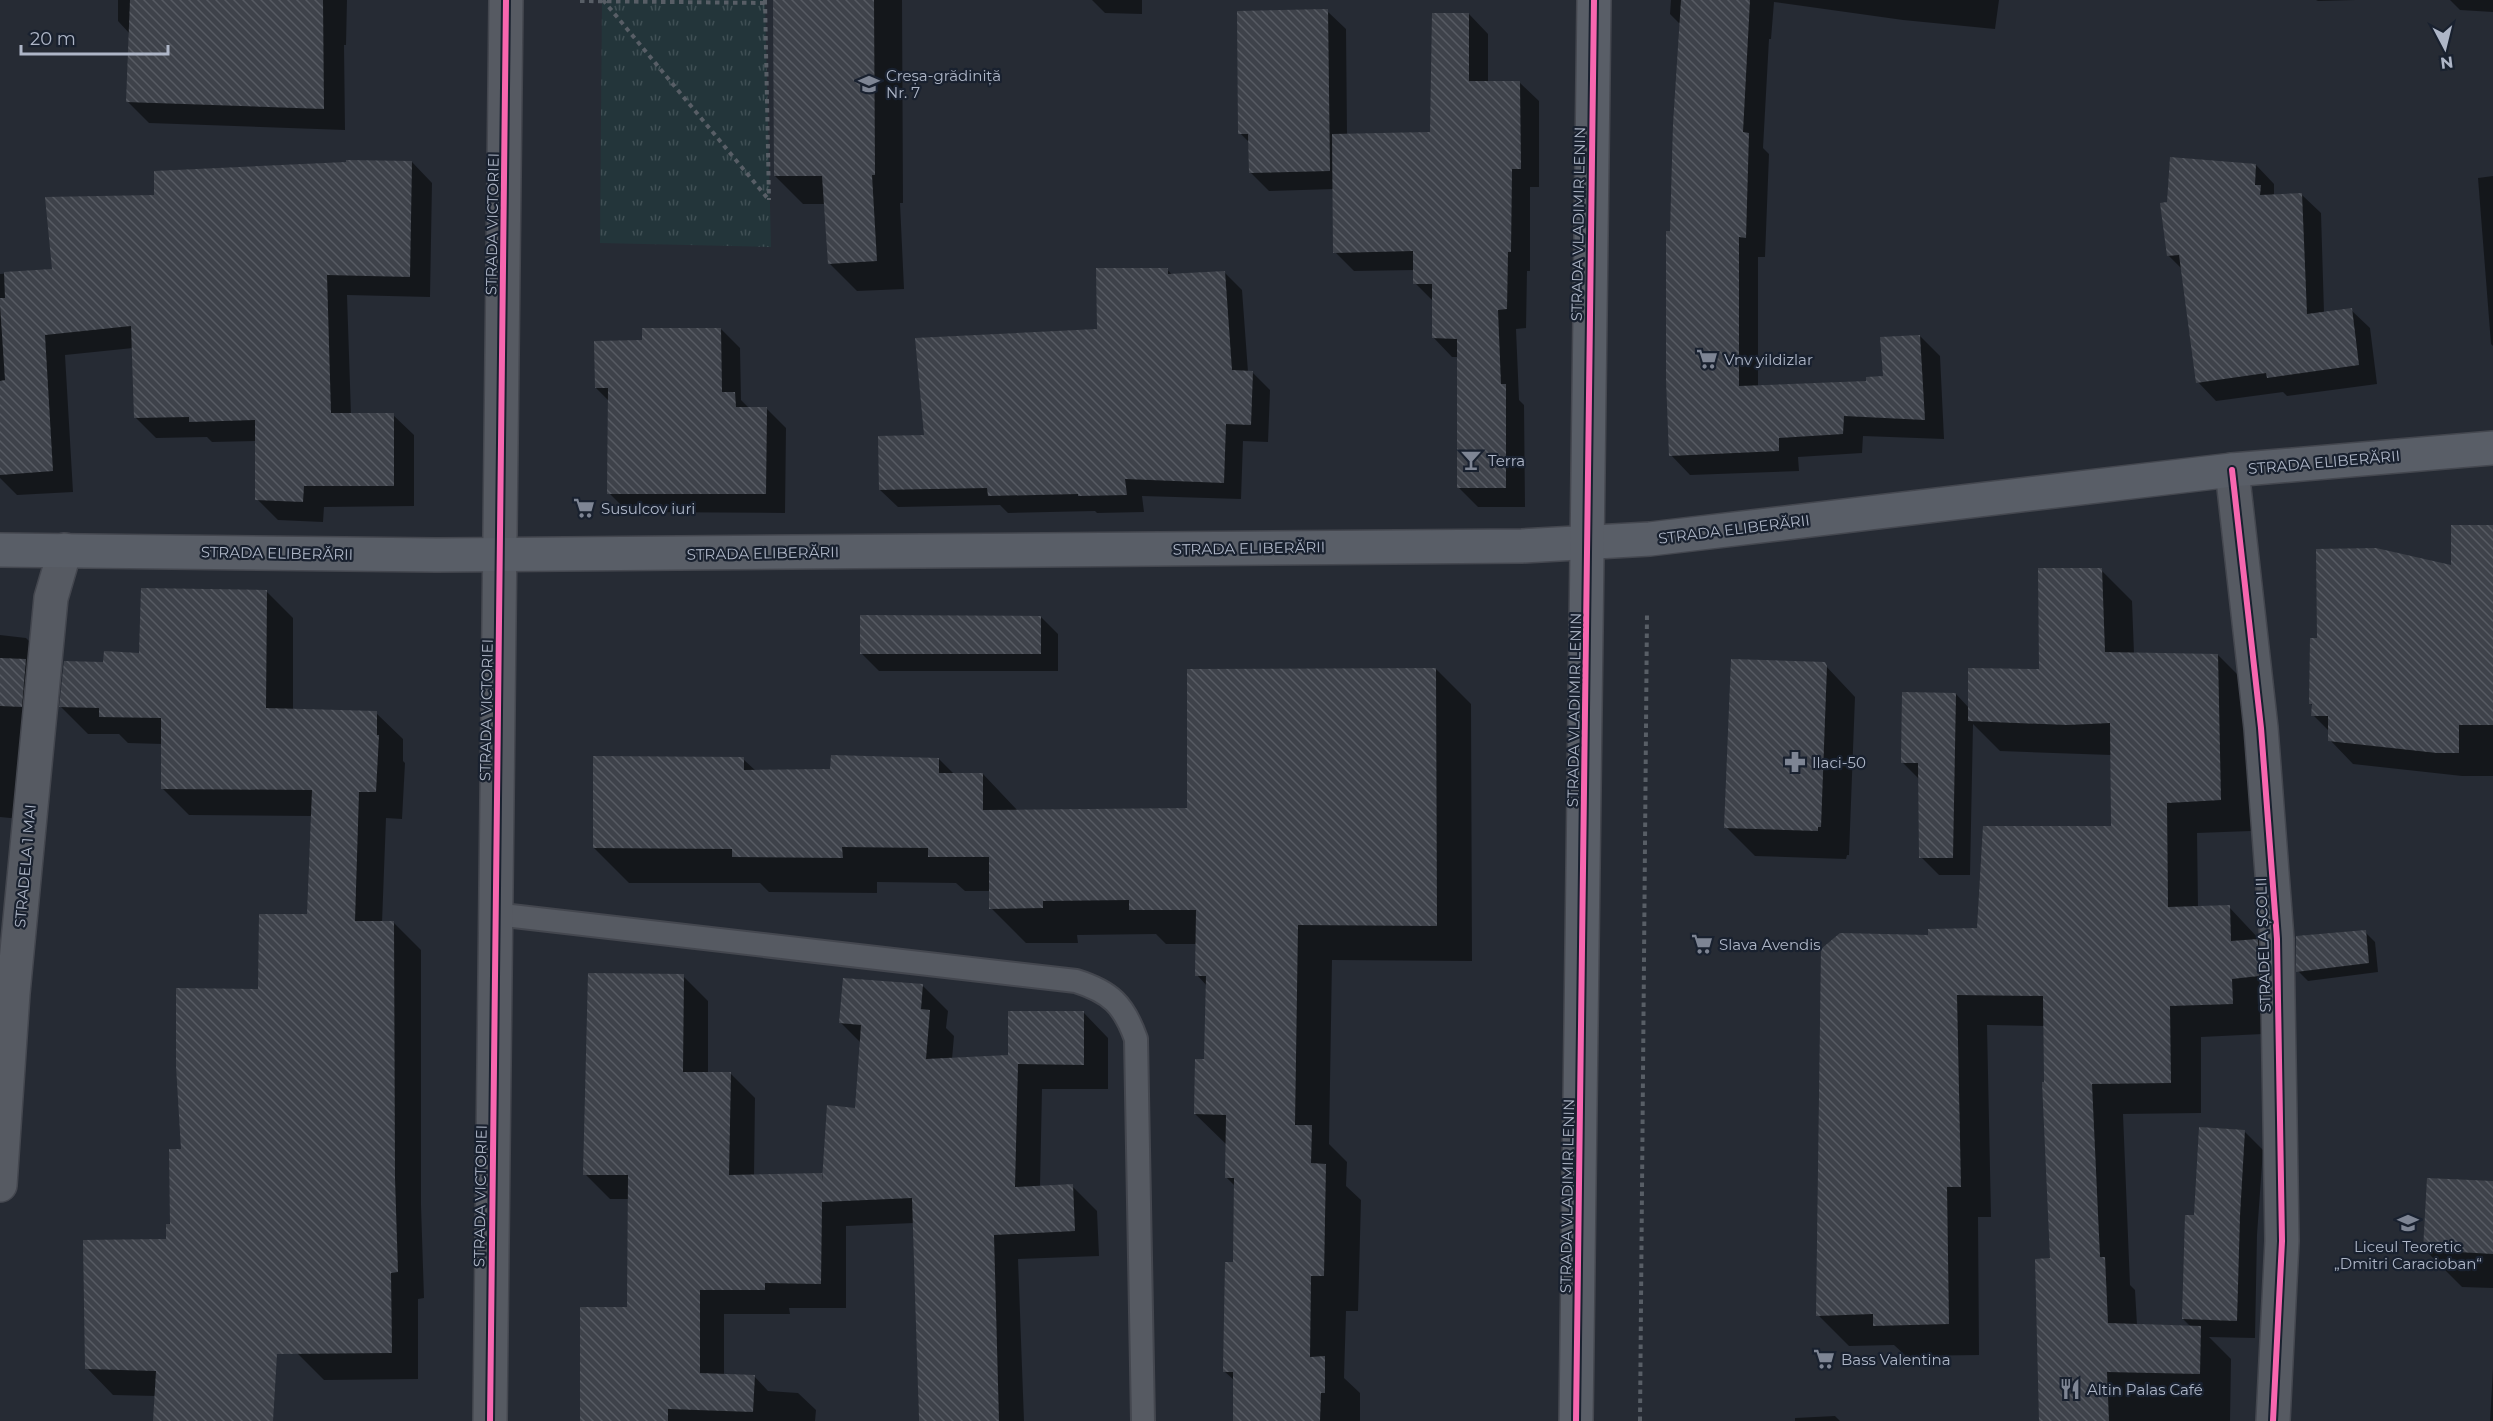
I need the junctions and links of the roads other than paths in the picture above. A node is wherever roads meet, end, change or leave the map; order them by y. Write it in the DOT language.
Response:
graph roads {
  1 [pos="506,0"];
  2 [pos="1594,0"];
  3 [pos="2493,448"];
  4 [pos="2232,470"];
  5 [pos="1587,543"];
  6 [pos="0,550"];
  7 [pos="65,550"];
  8 [pos="500,555"];
  9 [pos="495,914"];
  10 [pos="0,1185"];
  11 [pos="490,1421"];
  12 [pos="1143,1421"];
  13 [pos="1576,1421"];
  14 [pos="2274,1421"];
  1 -- 8 [label="street, STRADA VICTORIEI"];
  2 -- 5 [label="main road, STRADA VLADIMIR LENIN"];
  3 -- 4 [label="main road, STRADA ELIBERĂRII"];
  4 -- 5 [label="main road, STRADA ELIBERĂRII"];
  4 -- 14 [label="street, STRADELA ȘCOLII"];
  5 -- 8 [label="main road, STRADA ELIBERĂRII"];
  5 -- 13 [label="main road, STRADA VLADIMIR LENIN"];
  6 -- 7 [label="main road, STRADA ELIBERĂRII"];
  7 -- 8 [label="main road, STRADA ELIBERĂRII"];
  7 -- 10 [label="street, STRADELA 1 MAI"];
  8 -- 9 [label="street, STRADA VICTORIEI"];
  9 -- 11 [label="street, STRADA VICTORIEI"];
  9 -- 12 [label="lane"];
}
